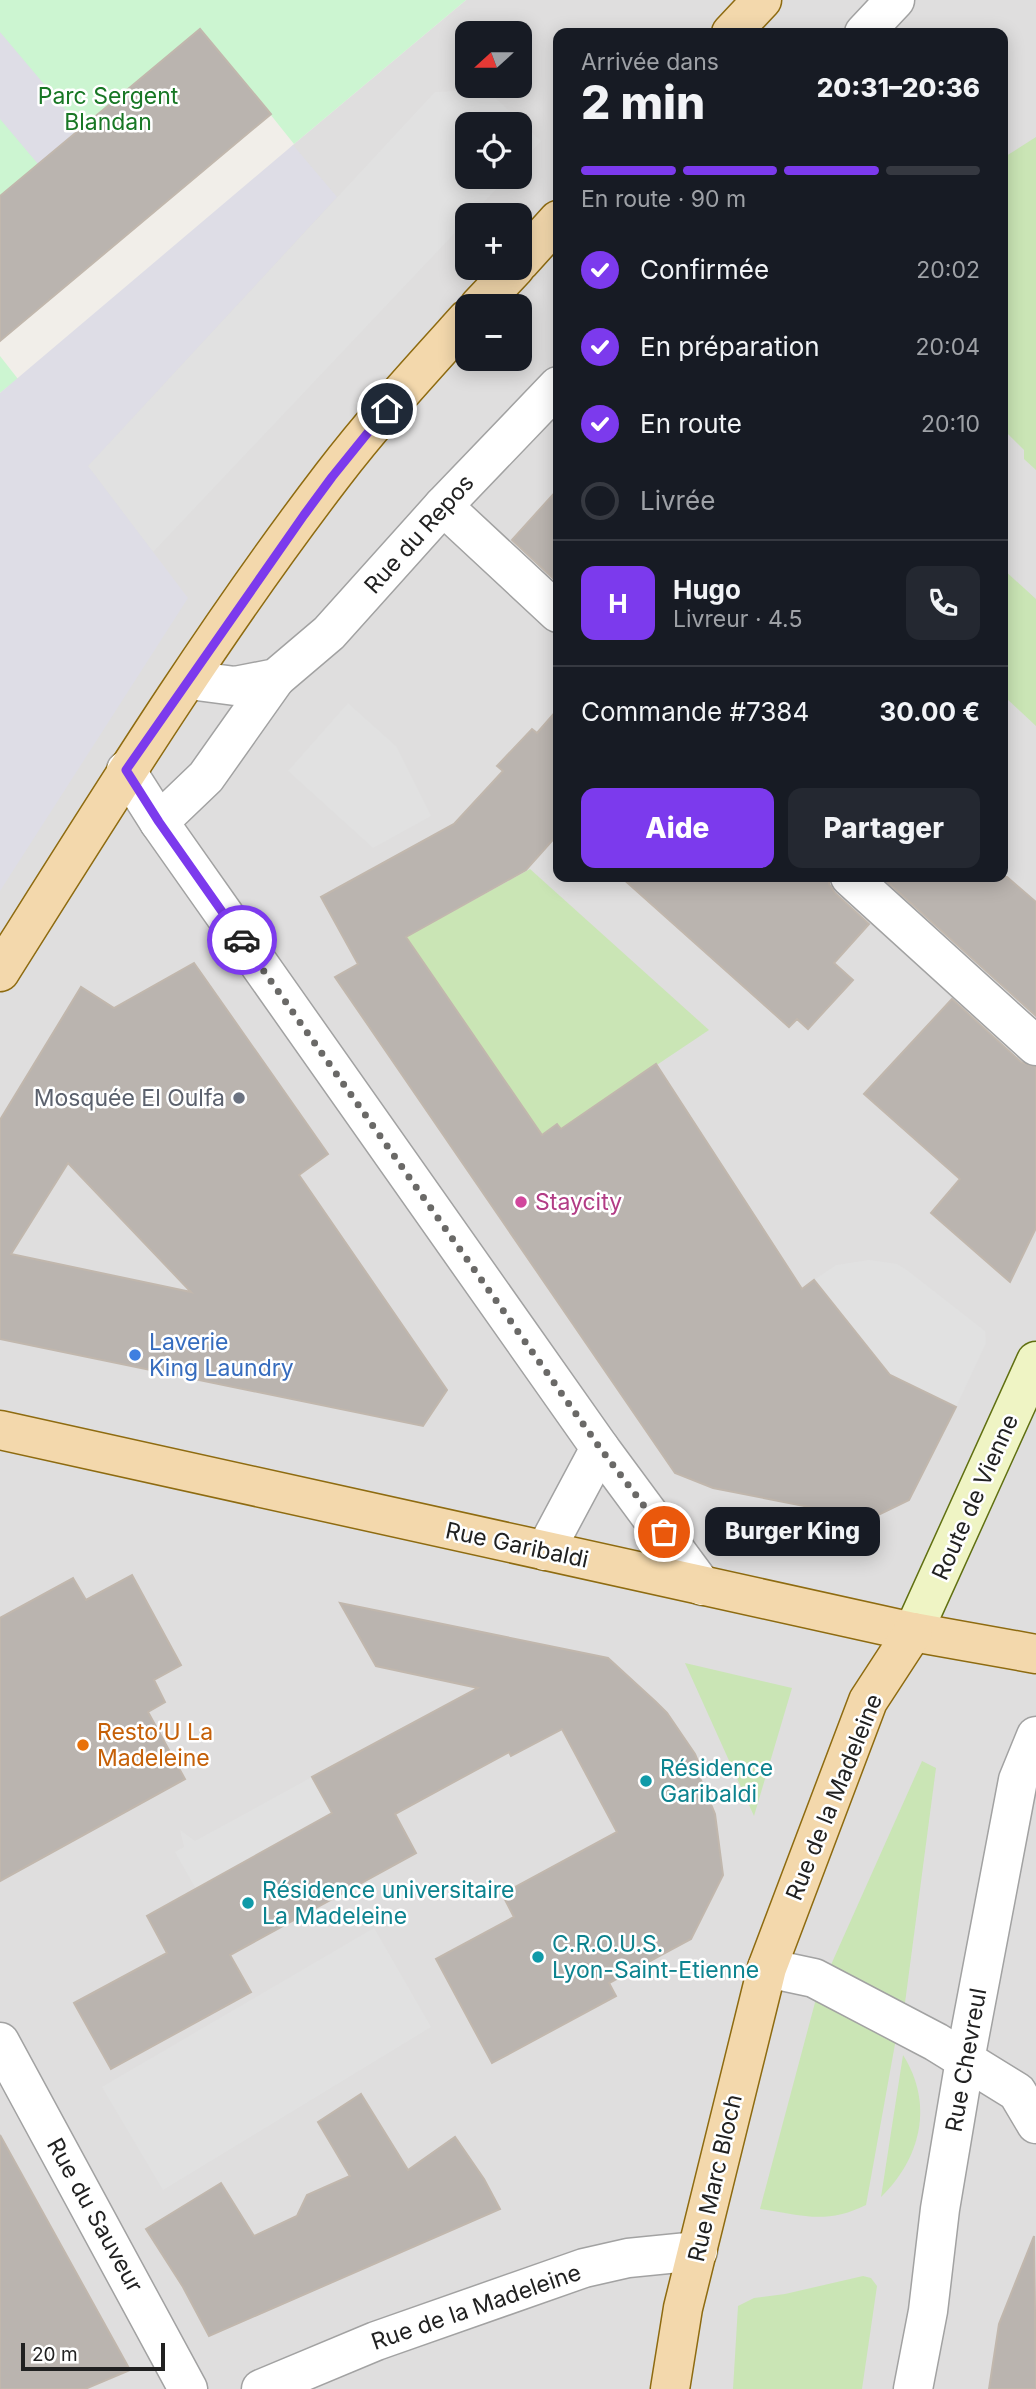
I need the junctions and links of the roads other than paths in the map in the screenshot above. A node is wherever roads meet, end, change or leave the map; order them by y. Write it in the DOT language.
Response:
graph roads {
  1 [pos="762,0"];
  2 [pos="895,0"];
  3 [pos="736,28"];
  4 [pos="869,28"];
  5 [pos="553,226"];
  6 [pos="532,249"];
  7 [pos="503,280"];
  8 [pos="490,294"];
  9 [pos="455,333"];
  10 [pos="553,391"];
  11 [pos="443,506"];
  12 [pos="553,608"];
  13 [pos="276,678"];
  14 [pos="189,680"];
  15 [pos="126,770"];
  16 [pos="159,822"];
  17 [pos="855,882"];
  18 [pos="2,965"];
  19 [pos="1036,1046"];
  20 [pos="1036,1362"];
  21 [pos="0,1430"];
  22 [pos="600,1448"];
  23 [pos="545,1551"];
  24 [pos="702,1586"];
  25 [pos="913,1632"];
  26 [pos="1035,1647"];
  27 [pos="1036,1736"];
  28 [pos="767,1968"];
  29 [pos="0,2042"];
  30 [pos="965,2060"];
  31 [pos="1036,2124"];
  32 [pos="698,2250"];
  33 [pos="188,2389"];
  34 [pos="261,2389"];
  35 [pos="670,2389"];
  36 [pos="913,2389"];
  1 -- 3 [label="main road"];
  2 -- 4 [label="street"];
  5 -- 6 [label="main road"];
  7 -- 8 [label="main road"];
  9 -- 14 [label="main road"];
  10 -- 11 [label="street, Rue du Repos"];
  11 -- 12 [label="street"];
  11 -- 13 [label="street, Rue du Repos"];
  13 -- 14 [label="street, Rue du Repos"];
  13 -- 16 [label="street, Rue du Repos"];
  14 -- 15 [label="main road"];
  15 -- 16 [label="street"];
  15 -- 18 [label="main road"];
  16 -- 22 [label="street"];
  17 -- 19 [label="street"];
  20 -- 25 [label="main road, Route de Vienne"];
  21 -- 23 [label="main road, Rue Garibaldi"];
  22 -- 23 [label="street"];
  22 -- 24 [label="street"];
  23 -- 24 [label="main road, Rue Garibaldi"];
  24 -- 25 [label="main road, Rue Garibaldi"];
  25 -- 26 [label="main road, Rue Garibaldi"];
  25 -- 28 [label="main road, Rue de la Madeleine"];
  27 -- 30 [label="street, Rue Chevreul"];
  28 -- 30 [label="street"];
  28 -- 32 [label="main road, Rue Marc Bloch"];
  29 -- 33 [label="street, Rue du Sauveur"];
  30 -- 31 [label="street"];
  30 -- 36 [label="street, Rue Chevreul"];
  32 -- 34 [label="street, Rue de la Madeleine"];
  32 -- 35 [label="main road, Rue Marc Bloch"];
}
